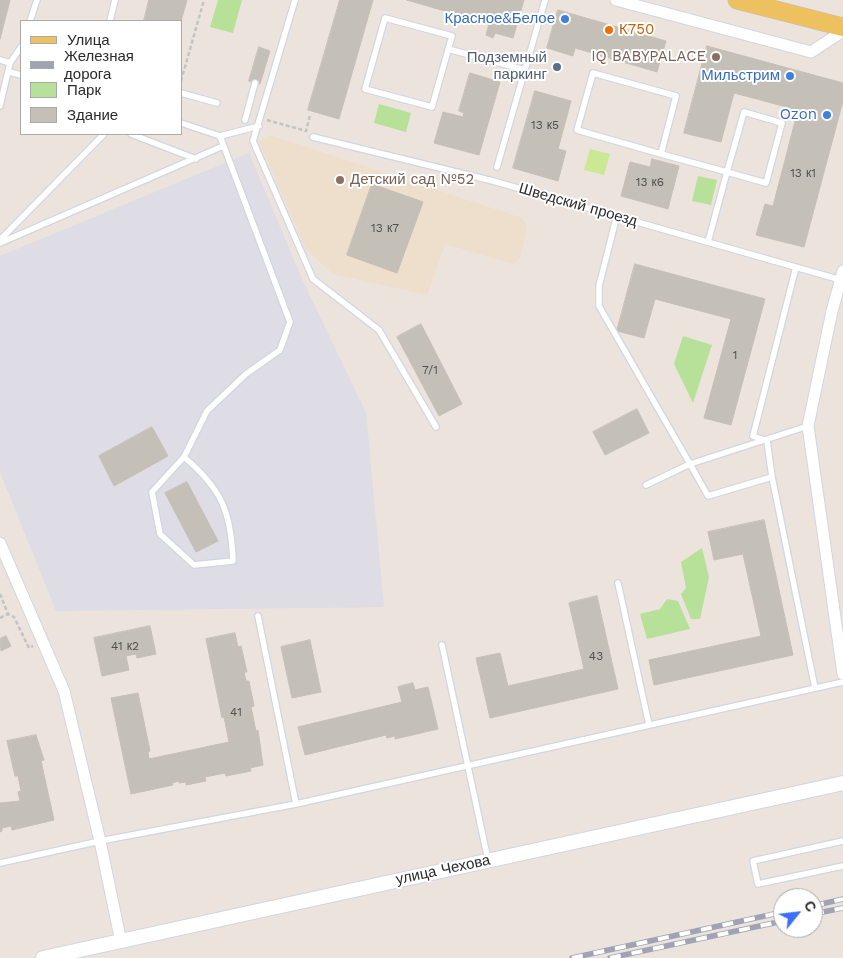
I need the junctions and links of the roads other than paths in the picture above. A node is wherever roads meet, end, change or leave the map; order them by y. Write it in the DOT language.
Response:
graph roads {
  1 [pos="37,0"];
  2 [pos="115,0"];
  3 [pos="295,0"];
  4 [pos="545,0"];
  5 [pos="616,0"];
  6 [pos="737,0"];
  7 [pos="30,20"];
  8 [pos="110,20"];
  9 [pos="843,27"];
  10 [pos="843,31"];
  11 [pos="20,48"];
  12 [pos="448,49"];
  13 [pos="0,60"];
  14 [pos="10,62"];
  15 [pos="525,70"];
  16 [pos="9,72"];
  17 [pos="20,75"];
  18 [pos="255,83"];
  19 [pos="182,93"];
  20 [pos="217,103"];
  21 [pos="0,106"];
  22 [pos="245,120"];
  23 [pos="182,123"];
  24 [pos="259,126"];
  25 [pos="103,135"];
  26 [pos="134,135"];
  27 [pos="220,136"];
  28 [pos="313,137"];
  29 [pos="223,146"];
  30 [pos="661,154"];
  31 [pos="196,159"];
  32 [pos="497,167"];
  33 [pos="727,172"];
  34 [pos="617,215"];
  35 [pos="0,241"];
  36 [pos="708,242"];
  37 [pos="796,267"];
  38 [pos="842,275"];
  39 [pos="808,426"];
  40 [pos="436,427"];
  41 [pos="767,441"];
  42 [pos="184,457"];
  43 [pos="690,464"];
  44 [pos="772,477"];
  45 [pos="646,485"];
  46 [pos="0,543"];
  47 [pos="618,583"];
  48 [pos="258,616"];
  49 [pos="442,645"];
  50 [pos="843,674"];
  51 [pos="843,682"];
  52 [pos="815,688"];
  53 [pos="649,725"];
  54 [pos="468,764"];
  55 [pos="843,783"];
  56 [pos="296,804"];
  57 [pos="100,841"];
  58 [pos="843,841"];
  59 [pos="488,860"];
  60 [pos="0,863"];
  61 [pos="843,866"];
  62 [pos="121,942"];
  63 [pos="43,958"];
  1 -- 7 [label="lane"];
  2 -- 8 [label="lane"];
  3 -- 24 [label="lane"];
  4 -- 15 [label="lane"];
  5 -- 10 [label="street"];
  6 -- 9 [label="main road"];
  11 -- 14 [label="lane"];
  12 -- 12 [label="lane"];
  12 -- 15 [label="lane"];
  13 -- 14 [label="lane"];
  14 -- 16 [label="lane"];
  15 -- 32 [label="lane"];
  16 -- 17 [label="lane"];
  16 -- 21 [label="lane"];
  18 -- 22 [label="lane"];
  19 -- 20 [label="lane"];
  23 -- 27 [label="lane"];
  24 -- 27 [label="lane"];
  24 -- 40 [label="lane"];
  25 -- 35 [label="lane"];
  26 -- 31 [label="lane"];
  27 -- 29 [label="lane"];
  28 -- 34 [label="lane, Шведский проезд"];
  29 -- 31 [label="lane"];
  29 -- 42 [label="lane"];
  30 -- 30 [label="lane"];
  30 -- 33 [label="lane"];
  31 -- 35 [label="lane"];
  33 -- 33 [label="lane"];
  33 -- 36 [label="lane"];
  34 -- 36 [label="lane, Шведский проезд"];
  34 -- 43 [label="lane"];
  36 -- 37 [label="lane, Шведский проезд"];
  37 -- 38 [label="lane, Шведский проезд"];
  37 -- 41 [label="lane"];
  38 -- 39 [label="street"];
  39 -- 41 [label="lane"];
  39 -- 50 [label="street"];
  41 -- 43 [label="lane"];
  41 -- 44 [label="lane"];
  42 -- 42 [label="lane"];
  43 -- 44 [label="lane"];
  43 -- 45 [label="lane"];
  44 -- 52 [label="lane"];
  46 -- 57 [label="street"];
  47 -- 53 [label="lane"];
  48 -- 56 [label="lane"];
  49 -- 54 [label="lane"];
  51 -- 52 [label="lane"];
  52 -- 53 [label="lane"];
  53 -- 54 [label="lane"];
  54 -- 56 [label="lane"];
  54 -- 59 [label="lane"];
  55 -- 59 [label="street, улица Чехова"];
  56 -- 57 [label="lane"];
  57 -- 60 [label="lane"];
  57 -- 62 [label="street"];
  58 -- 61 [label="lane"];
  59 -- 62 [label="street, улица Чехова"];
  62 -- 63 [label="street, улица Чехова"];
}
